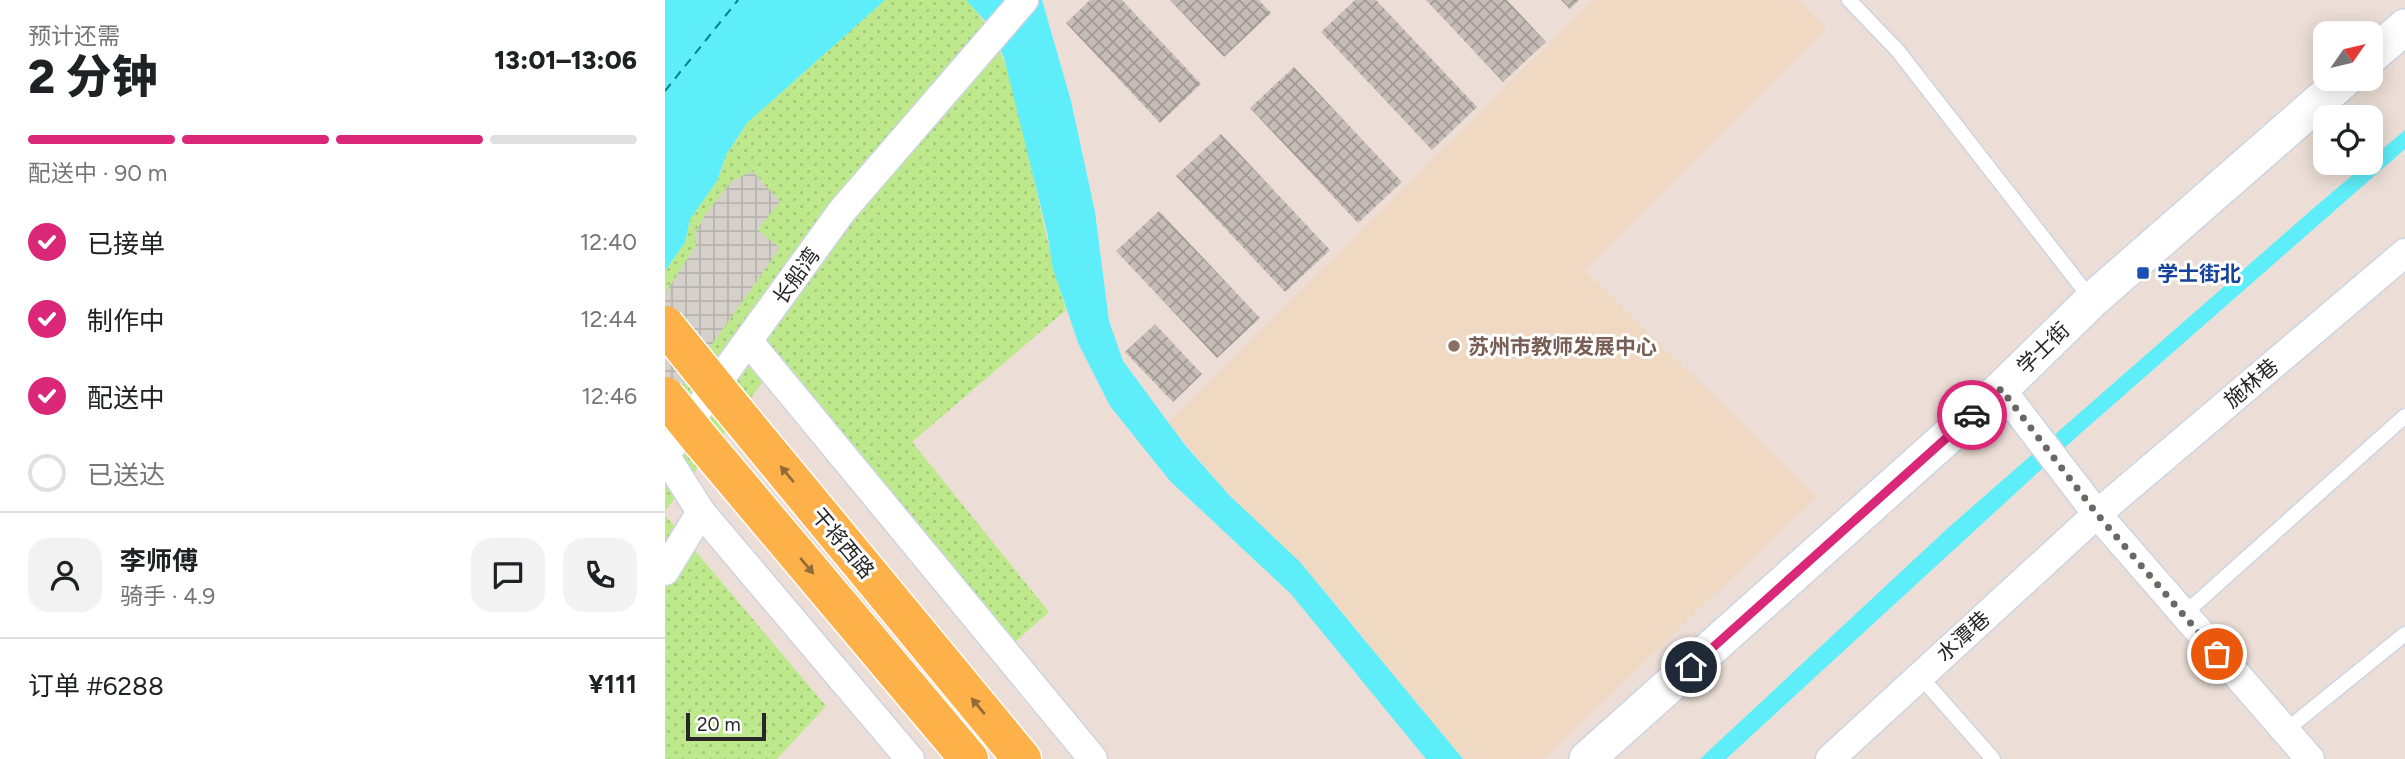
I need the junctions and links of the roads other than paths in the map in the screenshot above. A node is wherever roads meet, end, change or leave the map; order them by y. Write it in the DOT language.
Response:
graph roads {
  1 [pos="1024,0"];
  2 [pos="1849,0"];
  3 [pos="2405,27"];
  4 [pos="2383,46"];
  5 [pos="2332,91"];
  6 [pos="2402,261"];
  7 [pos="2092,300"];
  8 [pos="665,325"];
  9 [pos="749,342"];
  10 [pos="665,396"];
  11 [pos="2011,401"];
  12 [pos="2405,416"];
  13 [pos="701,512"];
  14 [pos="2097,514"];
  15 [pos="665,571"];
  16 [pos="2183,615"];
  17 [pos="2405,634"];
  18 [pos="1919,675"];
  19 [pos="2285,731"];
  20 [pos="911,759"];
  21 [pos="969,759"];
  22 [pos="1022,759"];
  23 [pos="1093,759"];
  24 [pos="1587,759"];
  25 [pos="1830,759"];
  26 [pos="1993,759"];
  27 [pos="2310,759"];
  1 -- 9 [label="street, 长船湾"];
  2 -- 7 [label="lane"];
  3 -- 4 [label="street"];
  5 -- 7 [label="street, 学士街"];
  6 -- 14 [label="street, 施林巷"];
  7 -- 11 [label="street, 学士街"];
  22 -- 8 [label="main road, 干将西路, one-way, bridge"];
  9 -- 13 [label="street, 长船湾"];
  9 -- 23 [label="street"];
  10 -- 21 [label="main road, 干将西路, one-way, bridge"];
  11 -- 14 [label="street"];
  11 -- 24 [label="street, 学士街"];
  12 -- 16 [label="lane"];
  13 -- 15 [label="street"];
  13 -- 20 [label="street"];
  14 -- 16 [label="street"];
  14 -- 18 [label="street, 水潭巷"];
  16 -- 19 [label="street"];
  17 -- 19 [label="lane"];
  18 -- 25 [label="street, 水潭巷"];
  18 -- 26 [label="lane"];
  19 -- 27 [label="street"];
}
